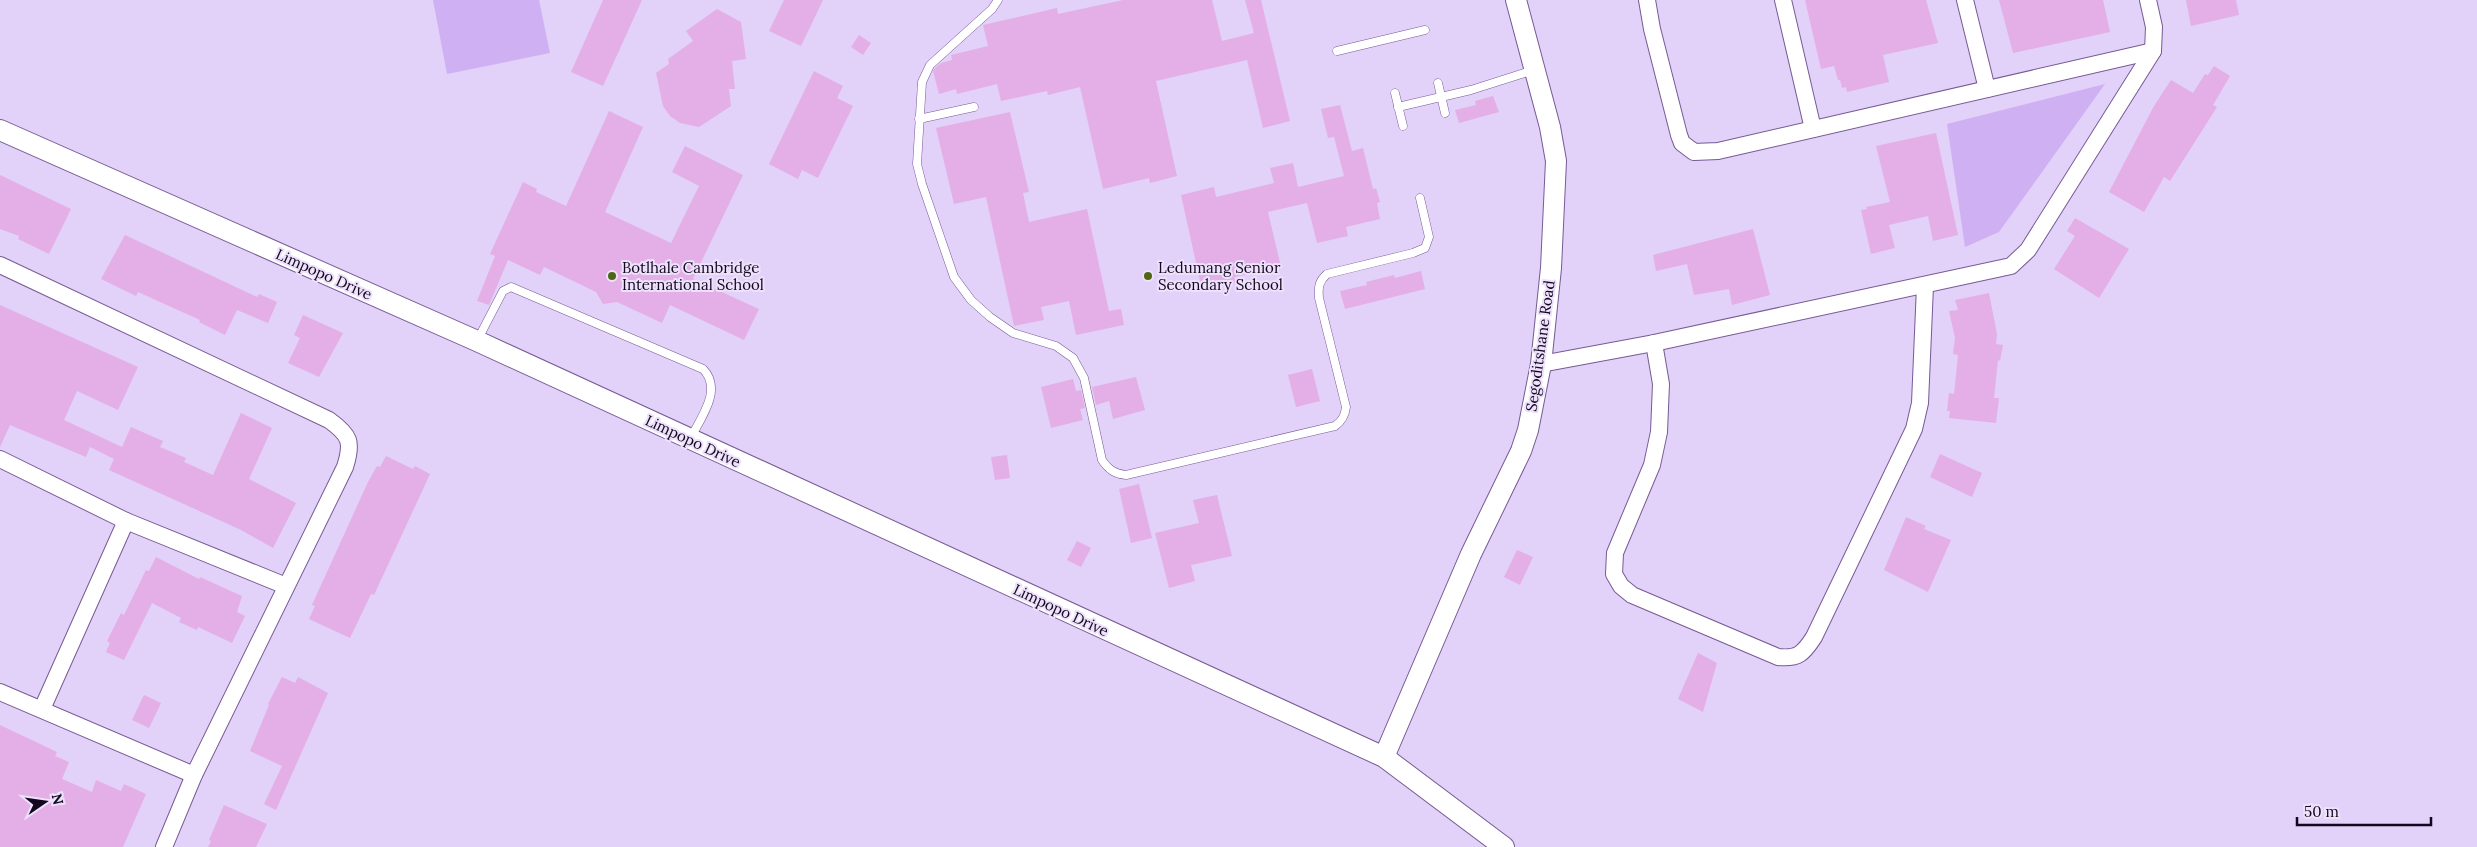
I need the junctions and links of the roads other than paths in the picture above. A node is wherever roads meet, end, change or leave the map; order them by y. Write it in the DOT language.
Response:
graph roads {
  1 [pos="998,0"];
  2 [pos="1516,0"];
  3 [pos="1647,0"];
  4 [pos="1783,0"];
  5 [pos="1965,0"];
  6 [pos="2148,0"];
  7 [pos="1425,30"];
  8 [pos="1337,51"];
  9 [pos="2153,51"];
  10 [pos="1534,70"];
  11 [pos="1438,83"];
  12 [pos="1987,90"];
  13 [pos="1395,93"];
  14 [pos="1441,97"];
  15 [pos="974,107"];
  16 [pos="1398,107"];
  17 [pos="1445,113"];
  18 [pos="920,119"];
  19 [pos="1403,126"];
  20 [pos="1813,129"];
  21 [pos="0,130"];
  22 [pos="1420,198"];
  23 [pos="0,265"];
  24 [pos="1925,286"];
  25 [pos="477,341"];
  26 [pos="1654,343"];
  27 [pos="1541,364"];
  28 [pos="690,439"];
  29 [pos="2,465"];
  30 [pos="126,521"];
  31 [pos="286,586"];
  32 [pos="0,692"];
  33 [pos="42,709"];
  34 [pos="1384,757"];
  35 [pos="194,775"];
  36 [pos="164,847"];
  37 [pos="1504,847"];
  1 -- 18 [label="lane"];
  2 -- 10 [label="street, Segoditshane Road"];
  3 -- 20 [label="street"];
  4 -- 20 [label="street"];
  5 -- 12 [label="street"];
  6 -- 9 [label="street"];
  7 -- 8 [label="lane"];
  9 -- 12 [label="street"];
  9 -- 24 [label="street"];
  10 -- 14 [label="lane"];
  10 -- 27 [label="street, Segoditshane Road"];
  11 -- 14 [label="lane"];
  12 -- 20 [label="street"];
  13 -- 16 [label="lane"];
  14 -- 16 [label="lane"];
  14 -- 17 [label="lane"];
  15 -- 18 [label="lane"];
  16 -- 19 [label="lane"];
  18 -- 22 [label="lane"];
  21 -- 25 [label="street, Limpopo Drive"];
  23 -- 31 [label="street"];
  24 -- 26 [label="street"];
  24 -- 26 [label="street"];
  25 -- 28 [label="street, Limpopo Drive"];
  25 -- 28 [label="lane"];
  26 -- 27 [label="street"];
  27 -- 34 [label="street, Segoditshane Road"];
  28 -- 34 [label="street, Limpopo Drive"];
  29 -- 30 [label="street"];
  30 -- 31 [label="street"];
  30 -- 33 [label="street"];
  31 -- 35 [label="street"];
  32 -- 33 [label="street"];
  33 -- 35 [label="street"];
  34 -- 37 [label="street, Limpopo Drive"];
  35 -- 36 [label="street"];
}
